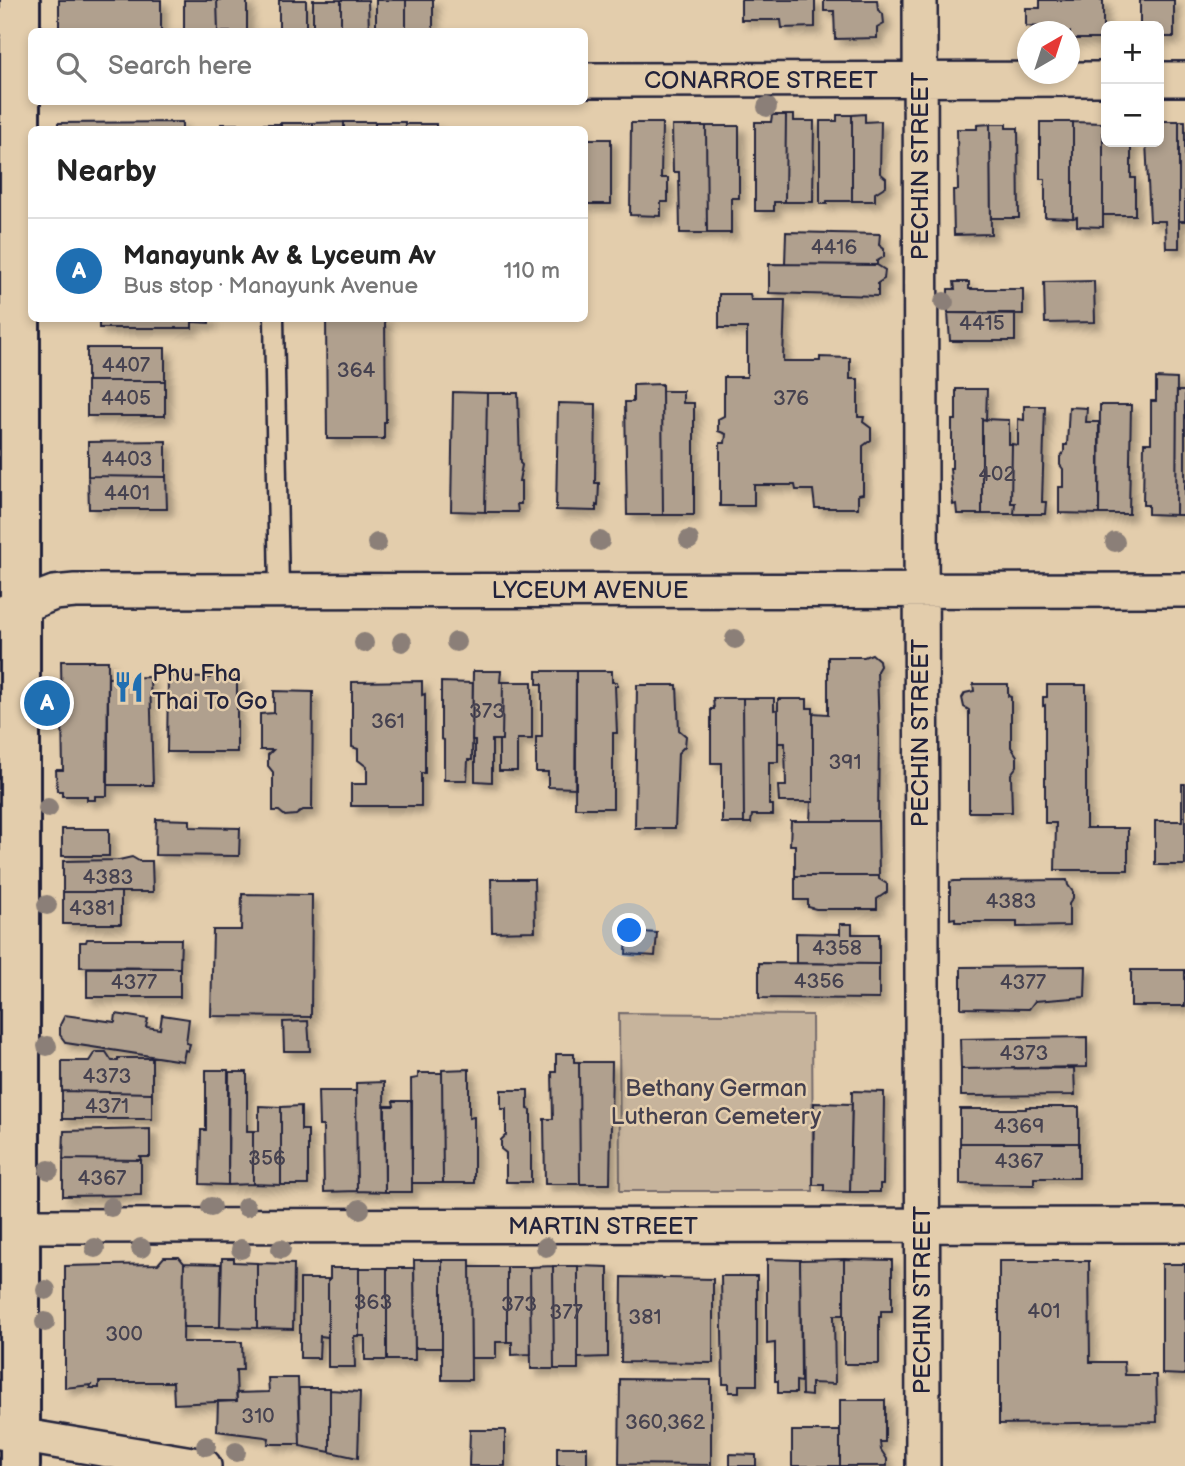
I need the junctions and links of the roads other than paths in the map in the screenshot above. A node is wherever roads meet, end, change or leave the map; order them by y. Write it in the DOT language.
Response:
graph roads {
  1 [pos="20,0"];
  2 [pos="920,0"];
  3 [pos="1101,79"];
  4 [pos="1164,79"];
  5 [pos="1185,79"];
  6 [pos="26,80"];
  7 [pos="588,80"];
  8 [pos="920,80"];
  9 [pos="10,159"];
  10 [pos="274,322"];
  11 [pos="279,589"];
  12 [pos="920,590"];
  13 [pos="1185,590"];
  14 [pos="10,611"];
  15 [pos="1185,1225"];
  16 [pos="21,1226"];
  17 [pos="922,1226"];
  18 [pos="14,1444"];
  19 [pos="204,1466"];
  20 [pos="923,1466"];
  1 -- 6 [label="street"];
  2 -- 8 [label="street, PECHIN STREET"];
  3 -- 8 [label="street, CONARROE STREET"];
  4 -- 5 [label="street"];
  6 -- 9 [label="street"];
  7 -- 8 [label="street, CONARROE STREET"];
  8 -- 12 [label="street, PECHIN STREET"];
  9 -- 14 [label="street"];
  10 -- 11 [label="lane"];
  11 -- 12 [label="street, LYCEUM AVENUE"];
  11 -- 14 [label="street, LYCEUM AVENUE"];
  12 -- 13 [label="street, LYCEUM AVENUE"];
  12 -- 17 [label="street, PECHIN STREET"];
  14 -- 16 [label="street"];
  15 -- 17 [label="street, MARTIN STREET"];
  16 -- 17 [label="street, MARTIN STREET"];
  16 -- 18 [label="street"];
  17 -- 20 [label="street, PECHIN STREET"];
  18 -- 19 [label="street"];
}
